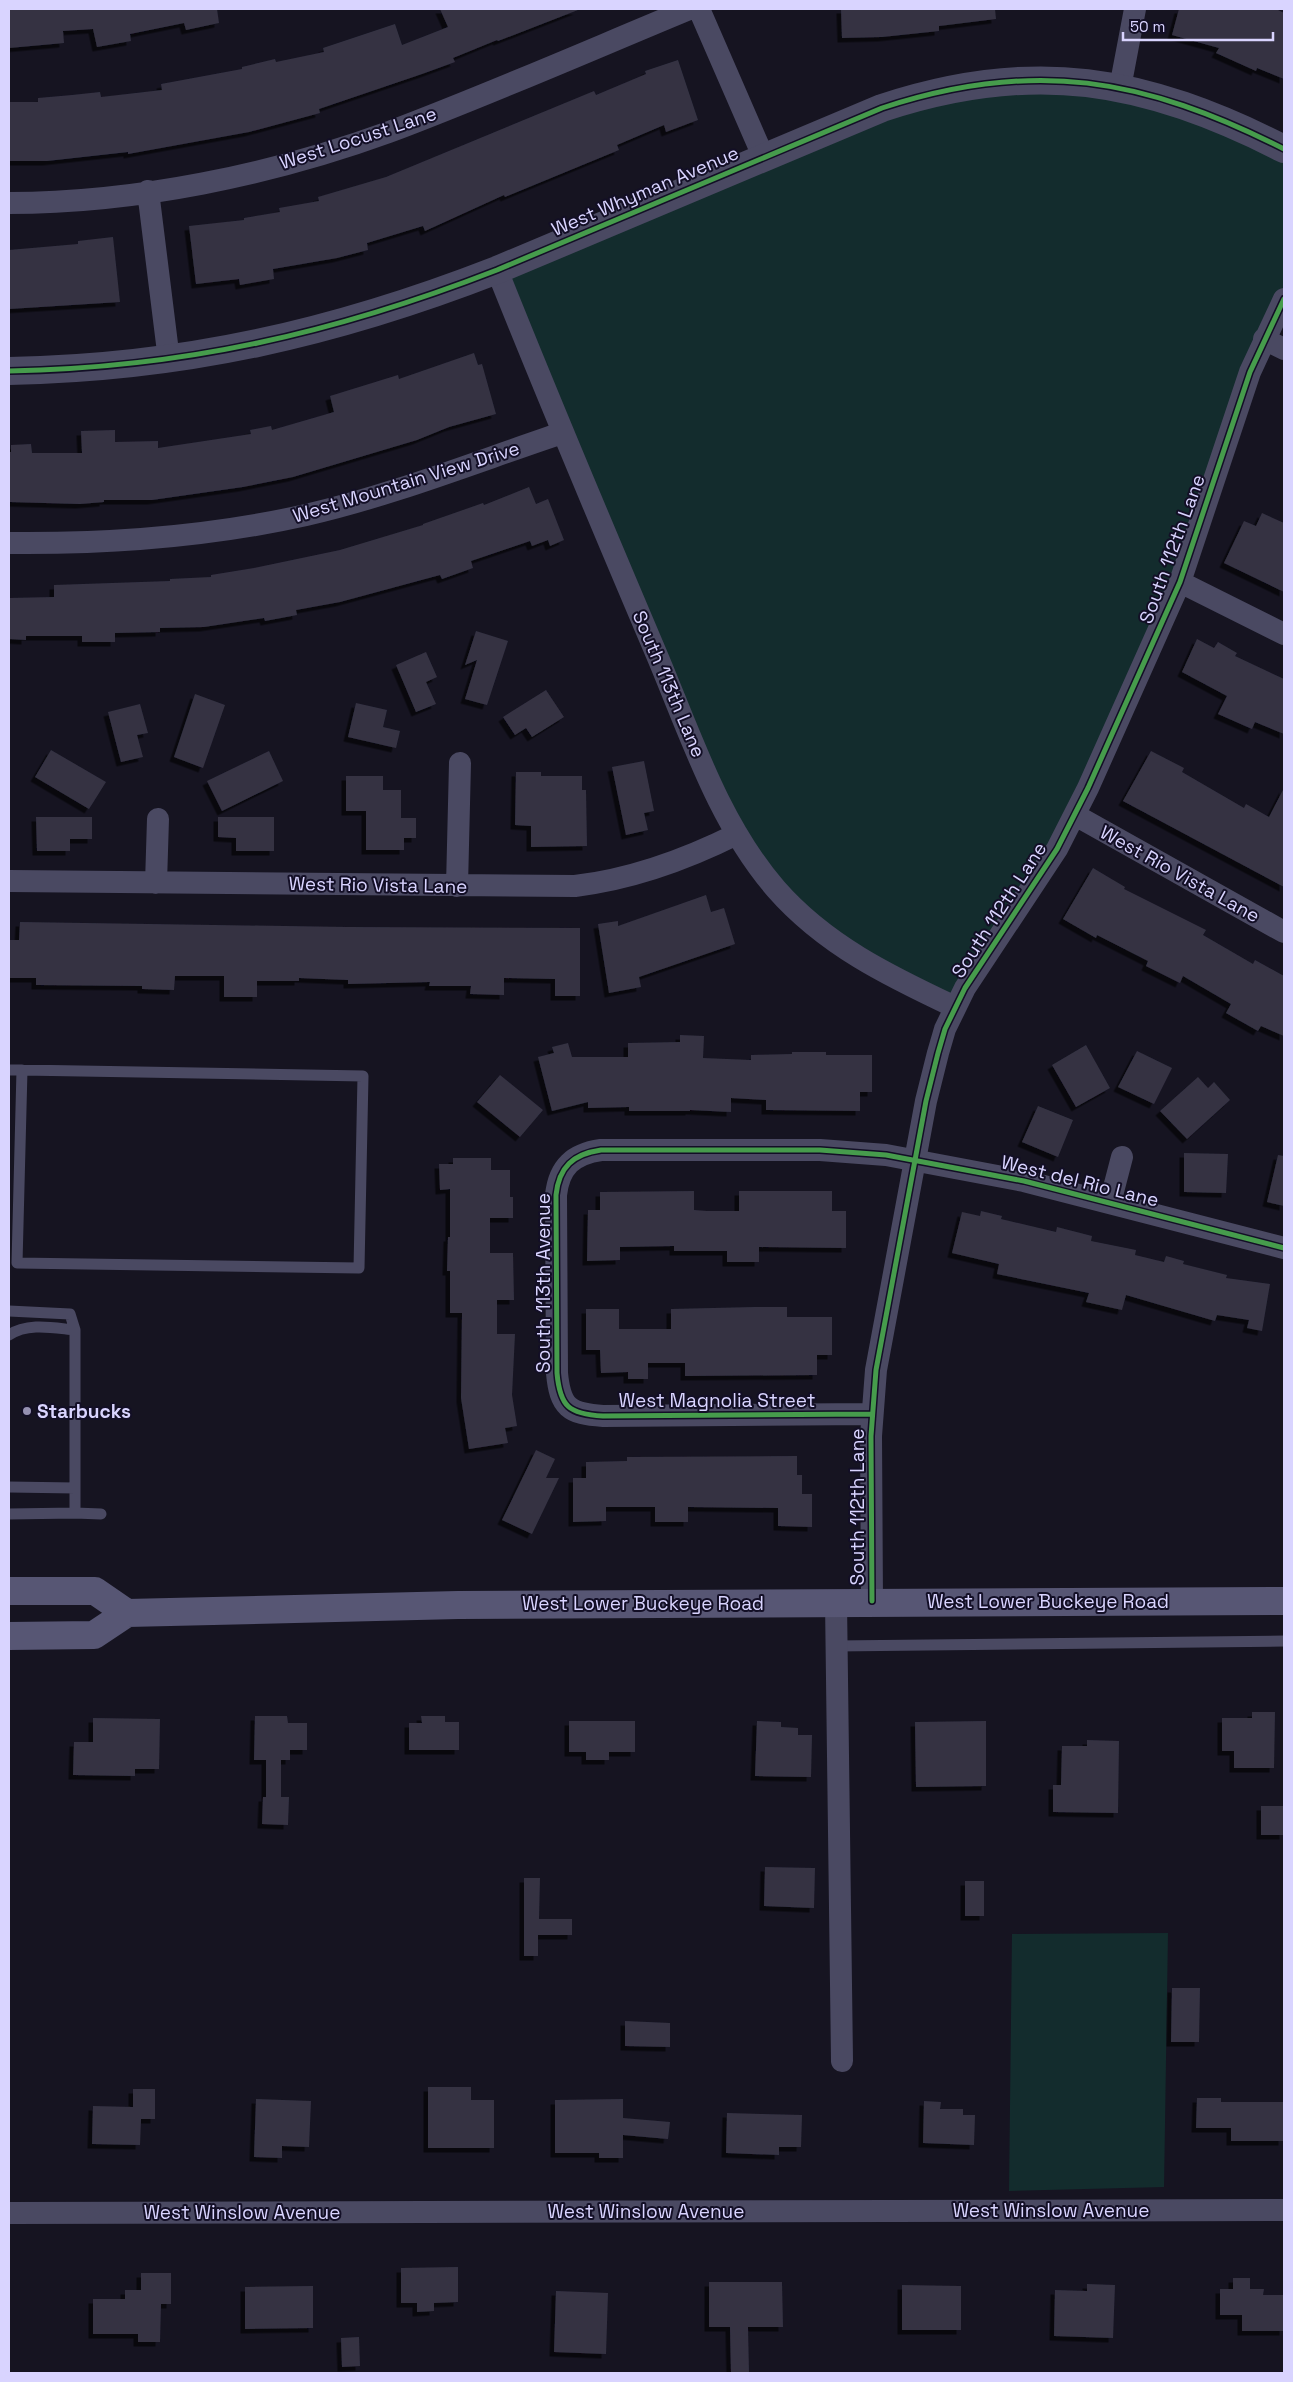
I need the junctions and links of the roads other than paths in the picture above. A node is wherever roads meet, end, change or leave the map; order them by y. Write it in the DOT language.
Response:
graph roads {
  1 [pos="690,9"];
  2 [pos="699,9"];
  3 [pos="1135,9"];
  4 [pos="1120,88"];
  5 [pos="1284,149"];
  6 [pos="763,156"];
  7 [pos="148,191"];
  8 [pos="9,203"];
  9 [pos="497,270"];
  10 [pos="1284,299"];
  11 [pos="1264,339"];
  12 [pos="1284,349"];
  13 [pos="170,360"];
  14 [pos="9,371"];
  15 [pos="562,433"];
  16 [pos="9,543"];
  17 [pos="1180,582"];
  18 [pos="1284,634"];
  19 [pos="460,763"];
  20 [pos="1075,815"];
  21 [pos="158,819"];
  22 [pos="737,834"];
  23 [pos="9,881"];
  24 [pos="156,883"];
  25 [pos="457,886"];
  26 [pos="1284,932"];
  27 [pos="955,1007"];
  28 [pos="9,1070"];
  29 [pos="22,1070"];
  30 [pos="1122,1157"];
  31 [pos="915,1161"];
  32 [pos="568,1162"];
  33 [pos="1110,1202"];
  34 [pos="1284,1248"];
  35 [pos="9,1311"];
  36 [pos="75,1330"];
  37 [pos="9,1335"];
  38 [pos="565,1406"];
  39 [pos="872,1414"];
  40 [pos="9,1487"];
  41 [pos="75,1488"];
  42 [pos="75,1513"];
  43 [pos="9,1514"];
  44 [pos="101,1514"];
  45 [pos="9,1591"];
  46 [pos="872,1601"];
  47 [pos="1284,1601"];
  48 [pos="836,1602"];
  49 [pos="127,1613"];
  50 [pos="9,1636"];
  51 [pos="1284,1641"];
  52 [pos="836,1646"];
  53 [pos="842,2061"];
  54 [pos="1284,2210"];
  55 [pos="9,2214"];
  1 -- 7 [label="street, West Locust Lane"];
  2 -- 6 [label="street"];
  3 -- 4 [label="street"];
  4 -- 5 [label="street, West Whyman Avenue"];
  4 -- 6 [label="street, West Whyman Avenue"];
  6 -- 9 [label="street, West Whyman Avenue"];
  7 -- 8 [label="street, West Locust Lane"];
  7 -- 13 [label="street"];
  9 -- 13 [label="street, West Whyman Avenue"];
  9 -- 15 [label="street, South 113th Lane"];
  10 -- 11 [label="street, South 112th Lane"];
  11 -- 12 [label="street"];
  11 -- 17 [label="street, South 112th Lane"];
  13 -- 14 [label="street, West Whyman Avenue"];
  15 -- 16 [label="street, West Mountain View Drive"];
  15 -- 22 [label="street, South 113th Lane"];
  17 -- 18 [label="street"];
  17 -- 20 [label="street, South 112th Lane"];
  19 -- 25 [label="street"];
  20 -- 26 [label="street, West Rio Vista Lane"];
  20 -- 27 [label="street, South 112th Lane"];
  21 -- 24 [label="street"];
  22 -- 25 [label="street, West Rio Vista Lane"];
  22 -- 27 [label="street, South 113th Lane"];
  23 -- 24 [label="street, West Rio Vista Lane"];
  24 -- 25 [label="street, West Rio Vista Lane"];
  27 -- 31 [label="street, South 112th Lane"];
  28 -- 29 [label="lane"];
  29 -- 29 [label="lane"];
  30 -- 33 [label="street"];
  31 -- 32 [label="street, West del Rio Lane"];
  31 -- 33 [label="street, West del Rio Lane"];
  31 -- 39 [label="street, South 112th Lane"];
  32 -- 38 [label="street, South 113th Avenue"];
  33 -- 34 [label="street, West del Rio Lane"];
  35 -- 36 [label="lane"];
  36 -- 37 [label="lane"];
  36 -- 41 [label="lane"];
  38 -- 39 [label="street, West Magnolia Street"];
  39 -- 46 [label="street, South 112th Lane"];
  40 -- 41 [label="lane"];
  41 -- 42 [label="lane"];
  42 -- 43 [label="lane"];
  42 -- 44 [label="lane"];
  45 -- 49 [label="main road"];
  46 -- 47 [label="main road, West Lower Buckeye Road"];
  46 -- 48 [label="main road, West Lower Buckeye Road"];
  48 -- 49 [label="main road, West Lower Buckeye Road"];
  48 -- 52 [label="street"];
  49 -- 50 [label="main road"];
  51 -- 52 [label="lane"];
  52 -- 53 [label="street"];
  54 -- 55 [label="street, West Winslow Avenue"];
}
